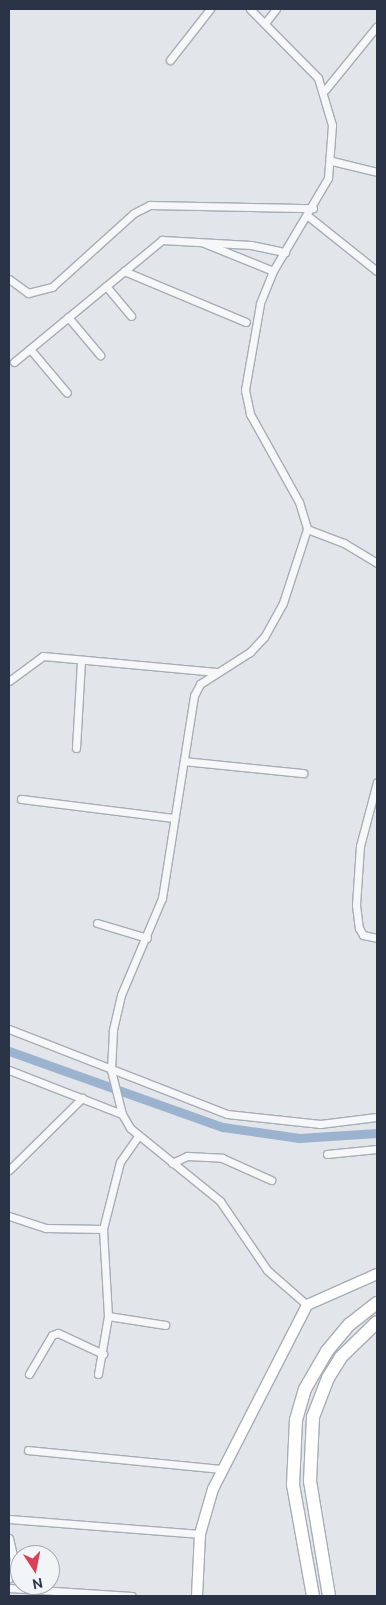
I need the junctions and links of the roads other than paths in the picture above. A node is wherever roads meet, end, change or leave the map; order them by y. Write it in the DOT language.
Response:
graph roads {
  1 [pos="210,9"];
  2 [pos="250,9"];
  3 [pos="276,9"];
  4 [pos="265,23"];
  5 [pos="377,26"];
  6 [pos="170,60"];
  7 [pos="325,90"];
  8 [pos="332,161"];
  9 [pos="377,172"];
  10 [pos="313,208"];
  11 [pos="308,216"];
  12 [pos="204,243"];
  13 [pos="285,252"];
  14 [pos="124,271"];
  15 [pos="273,271"];
  16 [pos="377,271"];
  17 [pos="9,279"];
  18 [pos="106,286"];
  19 [pos="131,316"];
  20 [pos="68,317"];
  21 [pos="246,322"];
  22 [pos="30,349"];
  23 [pos="100,355"];
  24 [pos="14,362"];
  25 [pos="67,393"];
  26 [pos="307,529"];
  27 [pos="377,563"];
  28 [pos="82,662"];
  29 [pos="217,672"];
  30 [pos="9,681"];
  31 [pos="76,748"];
  32 [pos="184,761"];
  33 [pos="303,773"];
  34 [pos="377,782"];
  35 [pos="21,799"];
  36 [pos="174,818"];
  37 [pos="97,923"];
  38 [pos="147,938"];
  39 [pos="377,938"];
  40 [pos="9,1029"];
  41 [pos="9,1070"];
  42 [pos="111,1070"];
  43 [pos="82,1098"];
  44 [pos="122,1114"];
  45 [pos="377,1117"];
  46 [pos="138,1136"];
  47 [pos="377,1148"];
  48 [pos="327,1154"];
  49 [pos="172,1163"];
  50 [pos="9,1170"];
  51 [pos="271,1180"];
  52 [pos="9,1216"];
  53 [pos="103,1229"];
  54 [pos="377,1274"];
  55 [pos="377,1304"];
  56 [pos="307,1305"];
  57 [pos="108,1316"];
  58 [pos="377,1322"];
  59 [pos="165,1325"];
  60 [pos="103,1354"];
  61 [pos="29,1374"];
  62 [pos="98,1374"];
  63 [pos="28,1450"];
  64 [pos="223,1468"];
  65 [pos="9,1519"];
  66 [pos="200,1534"];
  67 [pos="9,1538"];
  68 [pos="9,1578"];
  69 [pos="9,1588"];
  70 [pos="132,1596"];
  71 [pos="197,1596"];
  72 [pos="312,1596"];
  73 [pos="329,1596"];
  1 -- 6 [label="street"];
  2 -- 4 [label="street"];
  3 -- 4 [label="street"];
  4 -- 7 [label="street"];
  5 -- 7 [label="street"];
  7 -- 8 [label="street"];
  8 -- 9 [label="street"];
  8 -- 10 [label="street"];
  10 -- 11 [label="street"];
  10 -- 17 [label="street"];
  11 -- 13 [label="street"];
  11 -- 16 [label="street"];
  12 -- 13 [label="street"];
  12 -- 14 [label="street"];
  12 -- 15 [label="street"];
  13 -- 15 [label="street"];
  14 -- 18 [label="street"];
  14 -- 21 [label="street"];
  15 -- 26 [label="street"];
  18 -- 19 [label="street"];
  18 -- 20 [label="street"];
  20 -- 22 [label="street"];
  20 -- 23 [label="street"];
  22 -- 24 [label="street"];
  22 -- 25 [label="street"];
  26 -- 27 [label="street"];
  26 -- 29 [label="street"];
  28 -- 29 [label="street"];
  28 -- 30 [label="street"];
  28 -- 31 [label="street"];
  29 -- 32 [label="street"];
  32 -- 33 [label="street"];
  32 -- 36 [label="street"];
  34 -- 39 [label="street"];
  35 -- 36 [label="street"];
  36 -- 38 [label="street"];
  37 -- 38 [label="street"];
  38 -- 42 [label="street"];
  40 -- 42 [label="street"];
  41 -- 43 [label="street"];
  42 -- 44 [label="street"];
  42 -- 45 [label="street"];
  43 -- 44 [label="street"];
  43 -- 50 [label="street"];
  44 -- 46 [label="street"];
  46 -- 49 [label="street"];
  46 -- 53 [label="street"];
  47 -- 48 [label="street"];
  49 -- 51 [label="street"];
  49 -- 56 [label="street"];
  52 -- 53 [label="street"];
  53 -- 57 [label="street"];
  54 -- 56 [label="main road"];
  55 -- 72 [label="highway"];
  56 -- 64 [label="main road"];
  57 -- 59 [label="street"];
  57 -- 60 [label="street"];
  58 -- 73 [label="highway"];
  60 -- 61 [label="street"];
  60 -- 62 [label="street"];
  63 -- 64 [label="street"];
  64 -- 66 [label="main road"];
  65 -- 66 [label="street"];
  66 -- 71 [label="main road"];
  67 -- 68 [label="street"];
  69 -- 70 [label="street"];
}
